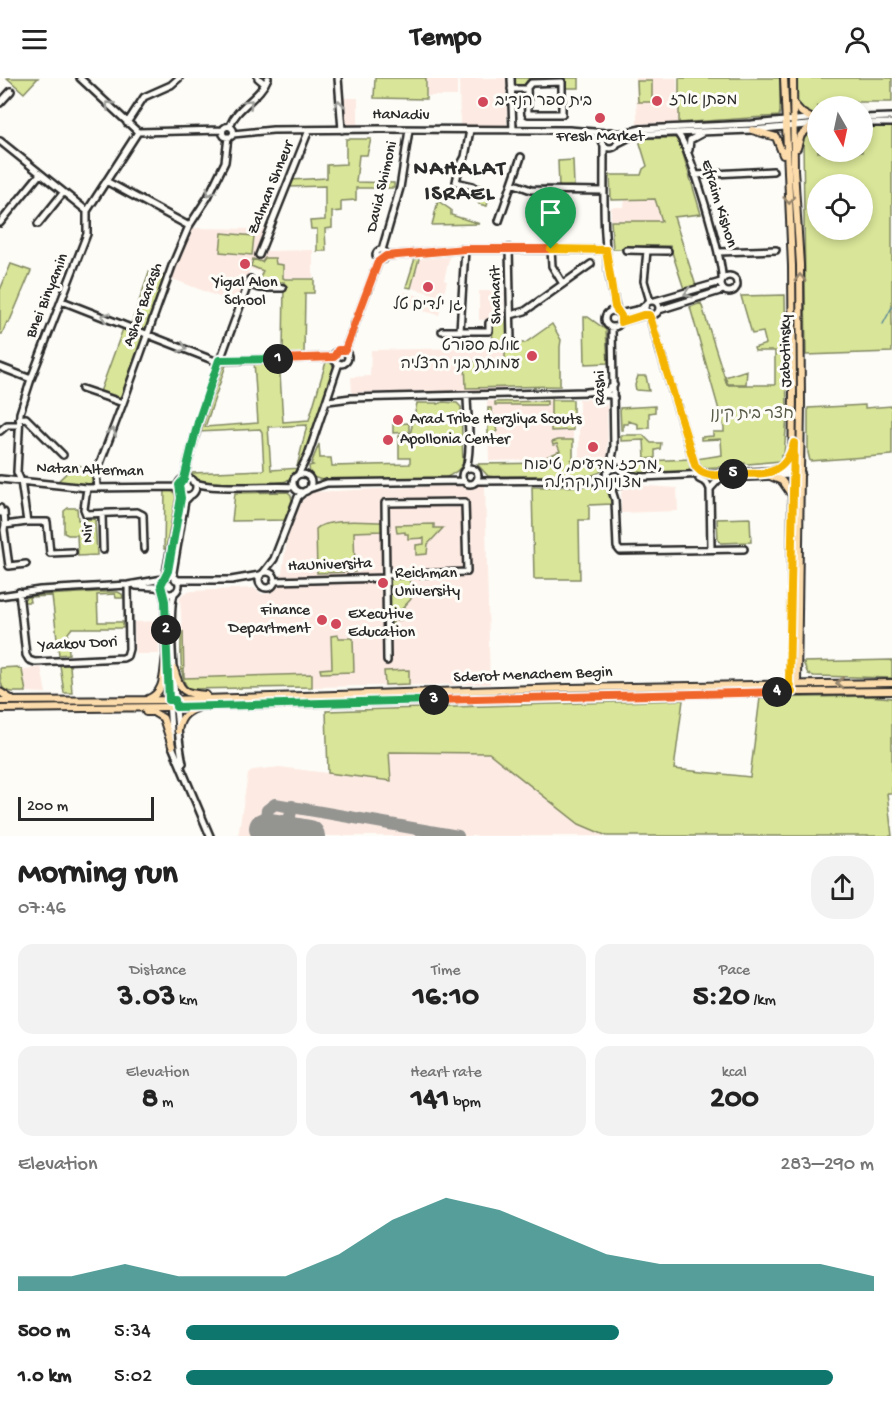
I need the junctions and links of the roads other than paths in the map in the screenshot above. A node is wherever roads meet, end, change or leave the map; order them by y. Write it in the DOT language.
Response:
graph roads {
  1 [pos="80,78"];
  2 [pos="179,78"];
  3 [pos="258,78"];
  4 [pos="338,78"];
  5 [pos="511,78"];
  6 [pos="784,78"];
  7 [pos="793,78"];
  8 [pos="266,81"];
  9 [pos="527,88"];
  10 [pos="511,89"];
  11 [pos="11,90"];
  12 [pos="0,104"];
  13 [pos="794,104"];
  14 [pos="807,116"];
  15 [pos="892,117"];
  16 [pos="873,118"];
  17 [pos="807,122"];
  18 [pos="127,123"];
  19 [pos="785,123"];
  20 [pos="794,123"];
  21 [pos="873,123"];
  22 [pos="892,123"];
  23 [pos="230,126"];
  24 [pos="807,129"];
  25 [pos="223,130"];
  26 [pos="309,130"];
  27 [pos="342,130"];
  28 [pos="409,130"];
  29 [pos="470,130"];
  30 [pos="513,130"];
  31 [pos="569,130"];
  32 [pos="752,130"];
  33 [pos="138,132"];
  34 [pos="706,132"];
  35 [pos="607,133"];
  36 [pos="615,133"];
  37 [pos="677,133"];
  38 [pos="231,135"];
  39 [pos="0,141"];
  40 [pos="603,143"];
  41 [pos="617,145"];
  42 [pos="689,155"];
  43 [pos="521,157"];
  44 [pos="790,169"];
  45 [pos="603,170"];
  46 [pos="773,171"];
  47 [pos="40,174"];
  48 [pos="695,175"];
  49 [pos="106,181"];
  50 [pos="512,183"];
  51 [pos="473,186"];
  52 [pos="604,191"];
  53 [pos="63,193"];
  54 [pos="87,211"];
  55 [pos="499,221"];
  56 [pos="0,223"];
  57 [pos="38,224"];
  58 [pos="189,226"];
  59 [pos="509,248"];
  60 [pos="465,249"];
  61 [pos="551,249"];
  62 [pos="382,250"];
  63 [pos="606,250"];
  64 [pos="626,250"];
  65 [pos="776,250"];
  66 [pos="647,251"];
  67 [pos="668,251"];
  68 [pos="719,252"];
  69 [pos="259,255"];
  70 [pos="386,256"];
  71 [pos="379,260"];
  72 [pos="721,260"];
  73 [pos="591,264"];
  74 [pos="732,277"];
  75 [pos="721,280"];
  76 [pos="610,282"];
  77 [pos="563,284"];
  78 [pos="283,288"];
  79 [pos="723,290"];
  80 [pos="62,301"];
  81 [pos="650,302"];
  82 [pos="658,312"];
  83 [pos="609,313"];
  84 [pos="619,314"];
  85 [pos="511,315"];
  86 [pos="649,315"];
  87 [pos="489,322"];
  88 [pos="621,322"];
  89 [pos="612,327"];
  90 [pos="442,331"];
  91 [pos="460,331"];
  92 [pos="148,333"];
  93 [pos="511,342"];
  94 [pos="660,348"];
  95 [pos="345,350"];
  96 [pos="334,357"];
  97 [pos="219,360"];
  98 [pos="339,363"];
  99 [pos="0,367"];
  100 [pos="31,379"];
  101 [pos="614,385"];
  102 [pos="82,389"];
  103 [pos="332,389"];
  104 [pos="586,392"];
  105 [pos="467,395"];
  106 [pos="351,398"];
  107 [pos="614,398"];
  108 [pos="327,401"];
  109 [pos="123,403"];
  110 [pos="19,422"];
  111 [pos="0,431"];
  112 [pos="794,443"];
  113 [pos="469,444"];
  114 [pos="614,448"];
  115 [pos="63,455"];
  116 [pos="308,455"];
  117 [pos="693,459"];
  118 [pos="464,471"];
  119 [pos="609,471"];
  120 [pos="622,471"];
  121 [pos="476,472"];
  122 [pos="793,472"];
  123 [pos="772,473"];
  124 [pos="801,473"];
  125 [pos="706,475"];
  126 [pos="685,476"];
  127 [pos="296,478"];
  128 [pos="309,478"];
  129 [pos="720,478"];
  130 [pos="0,479"];
  131 [pos="184,479"];
  132 [pos="699,479"];
  133 [pos="507,480"];
  134 [pos="588,480"];
  135 [pos="21,481"];
  136 [pos="439,481"];
  137 [pos="463,481"];
  138 [pos="476,481"];
  139 [pos="193,482"];
  140 [pos="327,483"];
  141 [pos="621,483"];
  142 [pos="609,484"];
  143 [pos="270,485"];
  144 [pos="221,486"];
  145 [pos="87,488"];
  146 [pos="97,488"];
  147 [pos="178,488"];
  148 [pos="295,488"];
  149 [pos="710,489"];
  150 [pos="307,490"];
  151 [pos="181,494"];
  152 [pos="192,494"];
  153 [pos="615,500"];
  154 [pos="793,501"];
  155 [pos="294,507"];
  156 [pos="0,508"];
  157 [pos="102,514"];
  158 [pos="27,522"];
  159 [pos="5,525"];
  160 [pos="144,549"];
  161 [pos="711,549"];
  162 [pos="744,549"];
  163 [pos="103,550"];
  164 [pos="73,552"];
  165 [pos="274,559"];
  166 [pos="26,564"];
  167 [pos="9,566"];
  168 [pos="0,568"];
  169 [pos="467,572"];
  170 [pos="262,574"];
  171 [pos="386,577"];
  172 [pos="164,579"];
  173 [pos="176,579"];
  174 [pos="242,579"];
  175 [pos="274,579"];
  176 [pos="468,579"];
  177 [pos="197,581"];
  178 [pos="128,585"];
  179 [pos="261,585"];
  180 [pos="162,590"];
  181 [pos="176,591"];
  182 [pos="19,592"];
  183 [pos="0,596"];
  184 [pos="166,656"];
  185 [pos="387,661"];
  186 [pos="789,663"];
  187 [pos="797,663"];
  188 [pos="174,669"];
  189 [pos="789,683"];
  190 [pos="797,683"];
  191 [pos="816,683"];
  192 [pos="892,683"];
  193 [pos="772,684"];
  194 [pos="892,691"];
  195 [pos="0,692"];
  196 [pos="792,692"];
  197 [pos="221,698"];
  198 [pos="144,700"];
  199 [pos="0,701"];
  200 [pos="24,702"];
  201 [pos="172,704"];
  202 [pos="212,705"];
  203 [pos="104,708"];
  204 [pos="0,709"];
  205 [pos="178,731"];
  206 [pos="172,746"];
  207 [pos="186,775"];
  208 [pos="210,836"];
  18 -- 1 [label="street, one-way"];
  2 -- 18 [label="street"];
  3 -- 8 [label="street"];
  27 -- 4 [label="street, one-way"];
  5 -- 10 [label="street"];
  6 -- 19 [label="main road, Jabotinsky"];
  7 -- 13 [label="main road, Jabotinsky"];
  23 -- 8 [label="street, one-way"];
  9 -- 9 [label="street"];
  9 -- 10 [label="street"];
  10 -- 30 [label="street"];
  11 -- 12 [label="street"];
  13 -- 14 [label="main road"];
  13 -- 20 [label="main road, Jabotinsky"];
  15 -- 16 [label="street"];
  17 -- 20 [label="street"];
  18 -- 33 [label="street"];
  19 -- 20 [label="street"];
  19 -- 32 [label="street"];
  19 -- 36 [label="street"];
  19 -- 44 [label="main road, Jabotinsky"];
  20 -- 44 [label="main road, Jabotinsky"];
  21 -- 22 [label="street"];
  23 -- 25 [label="street"];
  23 -- 38 [label="street"];
  24 -- 44 [label="main road"];
  25 -- 33 [label="street"];
  25 -- 38 [label="street"];
  26 -- 27 [label="street, HaNadiv"];
  26 -- 38 [label="street, HaNadiv"];
  26 -- 69 [label="street, Zalman Shneur"];
  27 -- 28 [label="street, HaNadiv"];
  28 -- 29 [label="street, HaNadiv"];
  28 -- 62 [label="street, David Shimoni"];
  29 -- 30 [label="street, HaNadiv"];
  29 -- 51 [label="street"];
  30 -- 31 [label="street, HaNadiv"];
  31 -- 35 [label="street, HaNadiv"];
  31 -- 40 [label="street, HaNadiv"];
  32 -- 34 [label="street"];
  32 -- 44 [label="main road"];
  33 -- 49 [label="street, Bnei Binyamin"];
  34 -- 37 [label="street"];
  34 -- 42 [label="street, Efraim Kishon"];
  35 -- 36 [label="street"];
  35 -- 40 [label="street"];
  36 -- 41 [label="street"];
  37 -- 41 [label="street"];
  37 -- 42 [label="street, Efraim Kishon"];
  38 -- 58 [label="street, Asher Barash, one-way"];
  39 -- 47 [label="street"];
  40 -- 41 [label="street"];
  40 -- 45 [label="street"];
  41 -- 45 [label="street"];
  42 -- 48 [label="street, Efraim Kishon"];
  43 -- 50 [label="street"];
  44 -- 112 [label="main road, Jabotinsky, one-way"];
  124 -- 44 [label="main road, Jabotinsky, one-way"];
  45 -- 52 [label="street"];
  46 -- 48 [label="street"];
  47 -- 53 [label="street"];
  47 -- 56 [label="street"];
  48 -- 68 [label="street, Efraim Kishon"];
  49 -- 54 [label="street, Bnei Binyamin"];
  49 -- 58 [label="street"];
  50 -- 52 [label="street"];
  50 -- 55 [label="street"];
  52 -- 63 [label="street"];
  53 -- 54 [label="street"];
  53 -- 57 [label="street"];
  54 -- 80 [label="street, Bnei Binyamin"];
  58 -- 92 [label="street, Asher Barash"];
  59 -- 60 [label="street"];
  59 -- 61 [label="street"];
  59 -- 85 [label="street, Shaharit"];
  60 -- 70 [label="street"];
  60 -- 91 [label="street"];
  61 -- 63 [label="street"];
  61 -- 77 [label="street"];
  62 -- 70 [label="street"];
  62 -- 71 [label="street"];
  63 -- 76 [label="street"];
  64 -- 66 [label="street"];
  65 -- 68 [label="street"];
  66 -- 67 [label="street"];
  66 -- 81 [label="street"];
  68 -- 72 [label="street, Efraim Kishon"];
  70 -- 71 [label="street"];
  71 -- 95 [label="street"];
  72 -- 74 [label="street, Efraim Kishon"];
  72 -- 75 [label="street, Efraim Kishon"];
  73 -- 77 [label="street"];
  74 -- 75 [label="street"];
  74 -- 79 [label="street"];
  75 -- 79 [label="street"];
  75 -- 81 [label="street, one-way"];
  76 -- 83 [label="street"];
  76 -- 84 [label="street"];
  77 -- 85 [label="street"];
  78 -- 97 [label="street"];
  79 -- 82 [label="street"];
  92 -- 80 [label="street, one-way"];
  80 -- 100 [label="street, Bnei Binyamin"];
  81 -- 82 [label="street"];
  81 -- 84 [label="street"];
  81 -- 86 [label="street"];
  82 -- 86 [label="street"];
  82 -- 94 [label="street"];
  83 -- 84 [label="street"];
  83 -- 89 [label="street"];
  84 -- 88 [label="street"];
  85 -- 93 [label="street, Shaharit"];
  86 -- 88 [label="street"];
  86 -- 94 [label="street"];
  87 -- 91 [label="street"];
  88 -- 89 [label="street"];
  89 -- 101 [label="street, Rashi"];
  90 -- 91 [label="street"];
  92 -- 97 [label="street, one-way"];
  92 -- 109 [label="street, Asher Barash"];
  94 -- 117 [label="street"];
  95 -- 96 [label="street"];
  95 -- 98 [label="street"];
  96 -- 97 [label="street"];
  96 -- 98 [label="street"];
  97 -- 131 [label="street"];
  98 -- 103 [label="street"];
  99 -- 100 [label="street"];
  100 -- 110 [label="street, Bnei Binyamin"];
  101 -- 104 [label="street"];
  101 -- 107 [label="street, Rashi"];
  102 -- 109 [label="street"];
  103 -- 106 [label="street"];
  103 -- 108 [label="street"];
  104 -- 105 [label="street"];
  104 -- 107 [label="street"];
  105 -- 106 [label="street"];
  105 -- 113 [label="street"];
  106 -- 108 [label="street"];
  107 -- 114 [label="street, Rashi"];
  108 -- 116 [label="street"];
  146 -- 109 [label="street, Asher Barash, one-way"];
  110 -- 111 [label="street"];
  110 -- 115 [label="street"];
  110 -- 135 [label="street, Bnei Binyamin"];
  112 -- 122 [label="main road, Jabotinsky"];
  112 -- 123 [label="main road"];
  113 -- 118 [label="street"];
  113 -- 121 [label="street"];
  114 -- 119 [label="street, Rashi"];
  114 -- 120 [label="street, Rashi"];
  116 -- 127 [label="street"];
  116 -- 128 [label="street"];
  117 -- 125 [label="street"];
  117 -- 126 [label="street"];
  118 -- 121 [label="street"];
  118 -- 136 [label="street"];
  118 -- 137 [label="street"];
  119 -- 120 [label="street"];
  119 -- 134 [label="street"];
  119 -- 142 [label="street"];
  120 -- 126 [label="street"];
  120 -- 141 [label="street"];
  121 -- 133 [label="street"];
  121 -- 138 [label="street"];
  122 -- 123 [label="street"];
  122 -- 124 [label="street"];
  122 -- 154 [label="main road, Jabotinsky"];
  123 -- 125 [label="street"];
  123 -- 129 [label="street"];
  123 -- 154 [label="main road"];
  124 -- 187 [label="main road, Jabotinsky"];
  125 -- 126 [label="street"];
  127 -- 128 [label="street"];
  127 -- 143 [label="street"];
  127 -- 148 [label="street"];
  128 -- 140 [label="street"];
  128 -- 150 [label="street"];
  129 -- 132 [label="street"];
  129 -- 149 [label="street"];
  130 -- 135 [label="street, Natan Alterman"];
  131 -- 139 [label="street"];
  131 -- 147 [label="street"];
  132 -- 141 [label="street"];
  132 -- 149 [label="street"];
  133 -- 134 [label="street"];
  133 -- 138 [label="street"];
  134 -- 142 [label="street"];
  135 -- 145 [label="street, Natan Alterman"];
  135 -- 158 [label="street, Bnei Binyamin"];
  136 -- 137 [label="street"];
  136 -- 140 [label="street"];
  137 -- 138 [label="street"];
  139 -- 144 [label="street"];
  139 -- 152 [label="street"];
  140 -- 150 [label="street"];
  141 -- 142 [label="street"];
  141 -- 153 [label="street"];
  142 -- 153 [label="street"];
  143 -- 144 [label="street"];
  143 -- 148 [label="street"];
  144 -- 152 [label="street"];
  145 -- 146 [label="street, Natan Alterman"];
  145 -- 157 [label="street"];
  146 -- 147 [label="street, Natan Alterman"];
  147 -- 151 [label="street"];
  148 -- 150 [label="street"];
  148 -- 155 [label="street"];
  149 -- 161 [label="street"];
  150 -- 155 [label="street"];
  151 -- 152 [label="street"];
  151 -- 172 [label="street"];
  152 -- 173 [label="street"];
  153 -- 161 [label="street"];
  154 -- 186 [label="main road, Jabotinsky"];
  155 -- 165 [label="street"];
  156 -- 159 [label="street"];
  157 -- 160 [label="street"];
  157 -- 163 [label="street, Nir"];
  158 -- 159 [label="street"];
  158 -- 164 [label="street"];
  159 -- 167 [label="street"];
  161 -- 162 [label="street"];
  165 -- 170 [label="street"];
  165 -- 175 [label="street"];
  166 -- 167 [label="street"];
  167 -- 168 [label="street"];
  169 -- 171 [label="street, HaUniversita"];
  169 -- 171 [label="street, HaUniversita"];
  169 -- 176 [label="street, HaUniversita"];
  170 -- 174 [label="street"];
  170 -- 175 [label="street"];
  170 -- 179 [label="street"];
  171 -- 175 [label="street, HaUniversita"];
  171 -- 185 [label="street, HaUniversita"];
  172 -- 173 [label="street"];
  172 -- 178 [label="street"];
  172 -- 180 [label="street"];
  173 -- 177 [label="street"];
  173 -- 181 [label="street"];
  174 -- 177 [label="street"];
  174 -- 179 [label="street"];
  175 -- 179 [label="street"];
  177 -- 181 [label="street"];
  178 -- 180 [label="street"];
  178 -- 182 [label="street"];
  178 -- 182 [label="street, Yaakov Dori"];
  180 -- 181 [label="street"];
  180 -- 184 [label="street"];
  181 -- 188 [label="street"];
  182 -- 183 [label="street"];
  184 -- 198 [label="main road"];
  184 -- 201 [label="street"];
  186 -- 189 [label="main road, Jabotinsky"];
  186 -- 193 [label="main road"];
  187 -- 190 [label="main road, Jabotinsky"];
  187 -- 191 [label="main road"];
  188 -- 197 [label="main road"];
  188 -- 201 [label="street"];
  189 -- 190 [label="main road, Sderot Menachem Begin"];
  189 -- 193 [label="main road, Sderot Menachem Begin"];
  189 -- 196 [label="main road, Jabotinsky"];
  190 -- 191 [label="main road, Sderot Menachem Begin"];
  190 -- 196 [label="main road, Jabotinsky"];
  192 -- 191 [label="main road, Sderot Menachem Begin, one-way"];
  193 -- 197 [label="main road, Sderot Menachem Begin"];
  194 -- 196 [label="main road, Sderot Menachem Begin"];
  195 -- 200 [label="main road"];
  196 -- 202 [label="main road, Sderot Menachem Begin"];
  197 -- 201 [label="main road, Sderot Menachem Begin"];
  198 -- 200 [label="main road"];
  198 -- 201 [label="main road"];
  199 -- 200 [label="main road"];
  201 -- 202 [label="main road, Sderot Menachem Begin"];
  201 -- 203 [label="main road"];
  201 -- 205 [label="street"];
  201 -- 206 [label="street"];
  202 -- 205 [label="main road"];
  203 -- 204 [label="main road"];
  203 -- 206 [label="main road"];
  205 -- 207 [label="street"];
  206 -- 207 [label="street"];
  207 -- 208 [label="street"];
}
